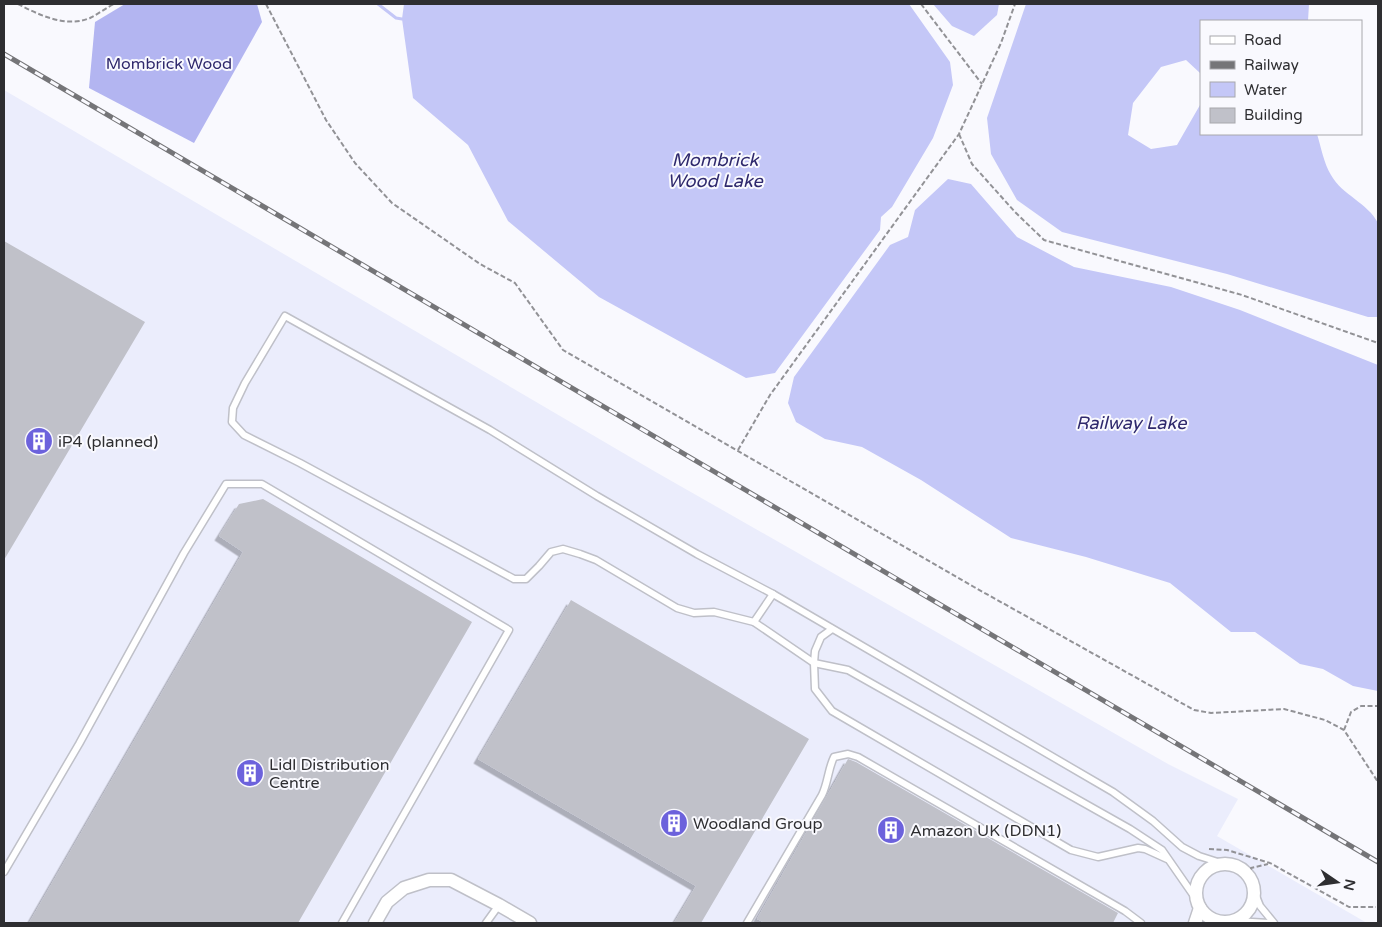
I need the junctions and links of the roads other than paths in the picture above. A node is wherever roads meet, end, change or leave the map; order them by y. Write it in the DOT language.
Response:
graph roads {
  1 [pos="773,594"];
  2 [pos="754,622"];
  3 [pos="832,629"];
  4 [pos="814,663"];
  5 [pos="1169,860"];
  6 [pos="1224,864"];
  7 [pos="4,872"];
  8 [pos="1254,891"];
  9 [pos="1198,904"];
  10 [pos="499,905"];
  11 [pos="1231,922"];
  12 [pos="342,923"];
  13 [pos="374,923"];
  14 [pos="486,923"];
  15 [pos="530,923"];
  16 [pos="747,923"];
  17 [pos="1141,923"];
  18 [pos="1195,923"];
  19 [pos="1269,923"];
  20 [pos="1274,923"];
  1 -- 2 [label="lane"];
  1 -- 2 [label="lane"];
  1 -- 3 [label="lane"];
  2 -- 4 [label="lane"];
  3 -- 4 [label="lane"];
  3 -- 6 [label="lane"];
  4 -- 5 [label="lane"];
  4 -- 5 [label="lane"];
  5 -- 9 [label="lane"];
  6 -- 8 [label="street"];
  6 -- 9 [label="street"];
  7 -- 12 [label="lane"];
  8 -- 11 [label="street"];
  8 -- 20 [label="lane"];
  9 -- 11 [label="street"];
  9 -- 18 [label="street"];
  10 -- 13 [label="street"];
  10 -- 14 [label="lane"];
  10 -- 15 [label="street"];
  11 -- 19 [label="lane"];
  16 -- 17 [label="lane"];
}
